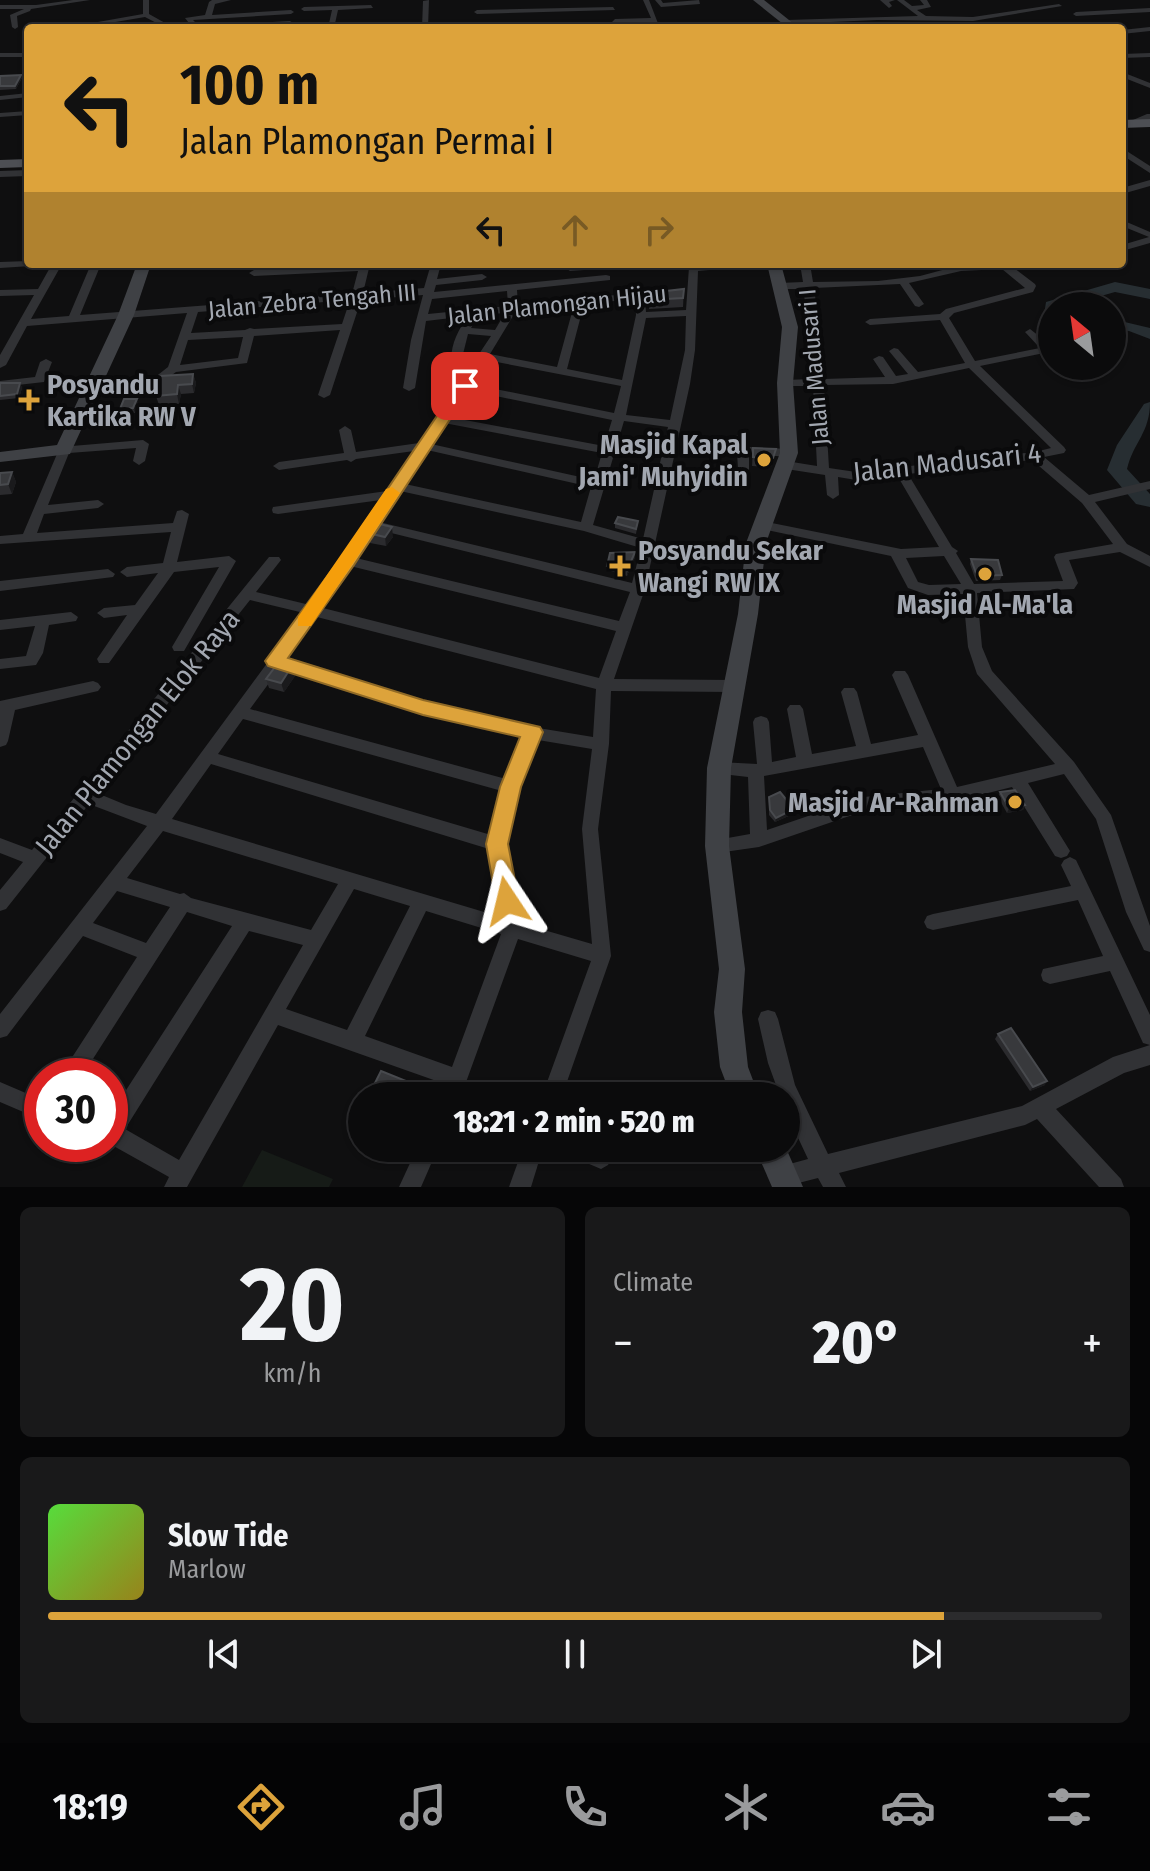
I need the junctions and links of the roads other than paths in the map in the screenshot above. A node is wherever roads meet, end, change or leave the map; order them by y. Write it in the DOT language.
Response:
graph roads {
  1 [pos="87,0"];
  2 [pos="146,0"];
  3 [pos="228,0"];
  4 [pos="427,0"];
  5 [pos="479,0"];
  6 [pos="611,0"];
  7 [pos="646,0"];
  8 [pos="656,0"];
  9 [pos="696,0"];
  10 [pos="758,0"];
  11 [pos="900,0"];
  12 [pos="923,0"];
  13 [pos="1068,0"];
  14 [pos="1116,0"];
  15 [pos="417,1"];
  16 [pos="1052,3"];
  17 [pos="55,5"];
  18 [pos="0,7"];
  19 [pos="36,7"];
  20 [pos="298,8"];
  21 [pos="372,8"];
  22 [pos="913,8"];
  23 [pos="613,9"];
  24 [pos="1135,10"];
  25 [pos="1150,10"];
  26 [pos="86,11"];
  27 [pos="335,11"];
  28 [pos="1026,11"];
  29 [pos="477,12"];
  30 [pos="209,13"];
  31 [pos="172,15"];
  32 [pos="149,17"];
  33 [pos="924,18"];
  34 [pos="1044,20"];
  35 [pos="60,24"];
  36 [pos="79,24"];
  37 [pos="128,24"];
  38 [pos="162,24"];
  39 [pos="193,24"];
  40 [pos="332,24"];
  41 [pos="415,24"];
  42 [pos="425,24"];
  43 [pos="477,24"];
  44 [pos="616,24"];
  45 [pos="656,24"];
  46 [pos="664,24"];
  47 [pos="789,24"];
  48 [pos="809,24"];
  49 [pos="15,27"];
  50 [pos="1150,29"];
  51 [pos="1126,32"];
  52 [pos="0,55"];
  53 [pos="24,55"];
  54 [pos="1150,55"];
  55 [pos="1126,56"];
  56 [pos="1126,76"];
  57 [pos="1150,86"];
  58 [pos="23,96"];
  59 [pos="0,98"];
  60 [pos="24,113"];
  61 [pos="0,115"];
  62 [pos="1147,120"];
  63 [pos="1126,122"];
  64 [pos="1126,153"];
  65 [pos="24,164"];
  66 [pos="0,165"];
  67 [pos="1148,167"];
  68 [pos="24,173"];
  69 [pos="0,174"];
  70 [pos="1126,182"];
  71 [pos="1150,183"];
  72 [pos="1134,186"];
  73 [pos="1126,189"];
  74 [pos="1126,225"];
  75 [pos="1150,238"];
  76 [pos="1126,247"];
  77 [pos="24,264"];
  78 [pos="0,265"];
  79 [pos="54,268"];
  80 [pos="94,268"];
  81 [pos="143,268"];
  82 [pos="333,268"];
  83 [pos="365,268"];
  84 [pos="435,268"];
  85 [pos="696,268"];
  86 [pos="778,268"];
  87 [pos="803,268"];
  88 [pos="961,268"];
  89 [pos="1007,268"];
  90 [pos="254,273"];
  91 [pos="482,277"];
  92 [pos="606,278"];
  93 [pos="903,282"];
  94 [pos="512,287"];
  95 [pos="795,287"];
  96 [pos="431,290"];
  97 [pos="692,291"];
  98 [pos="39,292"];
  99 [pos="0,293"];
  100 [pos="640,295"];
  101 [pos="358,297"];
  102 [pos="580,301"];
  103 [pos="919,304"];
  104 [pos="513,307"];
  105 [pos="193,311"];
  106 [pos="691,313"];
  107 [pos="475,314"];
  108 [pos="126,315"];
  109 [pos="641,315"];
  110 [pos="943,317"];
  111 [pos="422,318"];
  112 [pos="73,319"];
  113 [pos="870,322"];
  114 [pos="22,323"];
  115 [pos="344,327"];
  116 [pos="463,330"];
  117 [pos="250,331"];
  118 [pos="1030,332"];
  119 [pos="498,334"];
  120 [pos="186,337"];
  121 [pos="894,351"];
  122 [pos="484,356"];
  123 [pos="879,359"];
  124 [pos="46,362"];
  125 [pos="0,363"];
  126 [pos="971,364"];
  127 [pos="173,369"];
  128 [pos="561,372"];
  129 [pos="916,377"];
  130 [pos="158,380"];
  131 [pos="893,381"];
  132 [pos="785,383"];
  133 [pos="0,384"];
  134 [pos="627,384"];
  135 [pos="818,384"];
  136 [pos="465,386"];
  137 [pos="409,388"];
  138 [pos="324,395"];
  139 [pos="617,417"];
  140 [pos="440,419"];
  141 [pos="674,424"];
  142 [pos="146,429"];
  143 [pos="345,430"];
  144 [pos="742,436"];
  145 [pos="143,444"];
  146 [pos="424,446"];
  147 [pos="64,450"];
  148 [pos="606,450"];
  149 [pos="742,450"];
  150 [pos="1035,456"];
  151 [pos="0,457"];
  152 [pos="351,458"];
  153 [pos="788,459"];
  154 [pos="139,461"];
  155 [pos="279,466"];
  156 [pos="827,471"];
  157 [pos="901,472"];
  158 [pos="743,482"];
  159 [pos="598,485"];
  160 [pos="1150,485"];
  161 [pos="394,490"];
  162 [pos="833,495"];
  163 [pos="1087,500"];
  164 [pos="98,504"];
  165 [pos="39,510"];
  166 [pos="278,510"];
  167 [pos="372,524"];
  168 [pos="762,525"];
  169 [pos="586,527"];
  170 [pos="28,538"];
  171 [pos="0,540"];
  172 [pos="647,545"];
  173 [pos="1122,547"];
  174 [pos="951,551"];
  175 [pos="896,553"];
  176 [pos="274,560"];
  177 [pos="348,561"];
  178 [pos="1150,562"];
  179 [pos="169,568"];
  180 [pos="127,572"];
  181 [pos="108,574"];
  182 [pos="0,586"];
  183 [pos="970,588"];
  184 [pos="638,589"];
  185 [pos="247,594"];
  186 [pos="141,609"];
  187 [pos="314,610"];
  188 [pos="104,613"];
  189 [pos="71,617"];
  190 [pos="43,621"];
  191 [pos="0,625"];
  192 [pos="625,628"];
  193 [pos="179,647"];
  194 [pos="104,659"];
  195 [pos="275,661"];
  196 [pos="0,664"];
  197 [pos="900,675"];
  198 [pos="604,685"];
  199 [pos="733,686"];
  200 [pos="93,687"];
  201 [pos="849,692"];
  202 [pos="4,706"];
  203 [pos="795,709"];
  204 [pos="239,712"];
  205 [pos="761,722"];
  206 [pos="533,732"];
  207 [pos="927,740"];
  208 [pos="0,741"];
  209 [pos="601,744"];
  210 [pos="865,749"];
  211 [pos="208,757"];
  212 [pos="805,760"];
  213 [pos="1068,767"];
  214 [pos="743,770"];
  215 [pos="1018,782"];
  216 [pos="511,787"];
  217 [pos="85,795"];
  218 [pos="952,795"];
  219 [pos="160,822"];
  220 [pos="759,840"];
  221 [pos="497,844"];
  222 [pos="0,845"];
  223 [pos="717,846"];
  224 [pos="35,859"];
  225 [pos="350,879"];
  226 [pos="114,882"];
  227 [pos="1081,892"];
  228 [pos="422,900"];
  229 [pos="184,901"];
  230 [pos="0,903"];
  231 [pos="245,922"];
  232 [pos="933,922"];
  233 [pos="80,926"];
  234 [pos="512,929"];
  235 [pos="314,939"];
  236 [pos="1150,944"];
  237 [pos="150,953"];
  238 [pos="602,956"];
  239 [pos="1114,962"];
  240 [pos="1050,975"];
  241 [pos="274,1014"];
  242 [pos="768,1019"];
  243 [pos="0,1029"];
  244 [pos="1150,1036"];
  245 [pos="352,1041"];
  246 [pos="1150,1055"];
  247 [pos="82,1058"];
  248 [pos="444,1082"];
  249 [pos="457,1082"];
  250 [pos="557,1082"];
  251 [pos="740,1082"];
  252 [pos="0,1092"];
  253 [pos="24,1102"];
  254 [pos="128,1104"];
  255 [pos="1040,1107"];
  256 [pos="128,1145"];
  257 [pos="422,1162"];
  258 [pos="528,1162"];
  259 [pos="776,1162"];
  260 [pos="821,1164"];
  261 [pos="179,1180"];
  262 [pos="785,1182"];
  263 [pos="410,1187"];
  264 [pos="520,1187"];
  265 [pos="835,1187"];
  266 [pos="1113,1187"];
  1 -- 17 [label="street"];
  2 -- 32 [label="street"];
  3 -- 30 [label="street"];
  4 -- 15 [label="street"];
  4 -- 42 [label="street"];
  5 -- 29 [label="street"];
  6 -- 23 [label="street"];
  7 -- 45 [label="street"];
  8 -- 9 [label="street"];
  8 -- 46 [label="street"];
  10 -- 47 [label="street"];
  11 -- 22 [label="street"];
  12 -- 22 [label="street"];
  13 -- 16 [label="street"];
  14 -- 24 [label="street"];
  15 -- 41 [label="street"];
  16 -- 24 [label="street"];
  16 -- 28 [label="street"];
  17 -- 19 [label="street"];
  17 -- 26 [label="street"];
  17 -- 35 [label="street"];
  18 -- 19 [label="street"];
  19 -- 49 [label="street"];
  20 -- 21 [label="street"];
  20 -- 27 [label="street"];
  20 -- 30 [label="street"];
  21 -- 27 [label="street"];
  22 -- 33 [label="street"];
  23 -- 29 [label="street"];
  23 -- 44 [label="street"];
  24 -- 25 [label="street"];
  27 -- 40 [label="street"];
  28 -- 33 [label="street"];
  28 -- 34 [label="street"];
  29 -- 43 [label="street"];
  30 -- 39 [label="street"];
  31 -- 32 [label="street"];
  32 -- 36 [label="street"];
  32 -- 37 [label="street"];
  32 -- 38 [label="street"];
  33 -- 48 [label="street"];
  50 -- 51 [label="street"];
  52 -- 53 [label="street"];
  54 -- 55 [label="street"];
  56 -- 57 [label="street"];
  58 -- 59 [label="street"];
  60 -- 61 [label="street"];
  62 -- 63 [label="main road"];
  64 -- 67 [label="street"];
  65 -- 66 [label="main road"];
  68 -- 69 [label="street"];
  70 -- 72 [label="street"];
  71 -- 72 [label="street"];
  72 -- 73 [label="street"];
  74 -- 75 [label="street"];
  75 -- 76 [label="street"];
  77 -- 78 [label="street"];
  79 -- 98 [label="street"];
  80 -- 112 [label="street"];
  81 -- 108 [label="street"];
  82 -- 90 [label="street"];
  83 -- 101 [label="street"];
  84 -- 96 [label="street"];
  85 -- 97 [label="street"];
  86 -- 95 [label="street"];
  87 -- 95 [label="street, Jalan Madusari I"];
  88 -- 93 [label="street"];
  89 -- 110 [label="street"];
  91 -- 96 [label="street"];
  92 -- 94 [label="street, Jalan Plamongan Hijau"];
  93 -- 95 [label="street"];
  93 -- 103 [label="street"];
  94 -- 96 [label="street, Jalan Plamongan Hijau"];
  94 -- 104 [label="street"];
  95 -- 132 [label="street"];
  95 -- 135 [label="street, Jalan Madusari I"];
  96 -- 101 [label="street, Jalan Zebra Tengah III"];
  96 -- 111 [label="street"];
  97 -- 100 [label="street, Jalan Plamongan Hijau"];
  97 -- 106 [label="street"];
  98 -- 99 [label="street"];
  98 -- 114 [label="street"];
  100 -- 102 [label="street, Jalan Plamongan Hijau"];
  100 -- 109 [label="street"];
  101 -- 105 [label="street, Jalan Zebra Tengah III"];
  101 -- 115 [label="street"];
  102 -- 104 [label="street, Jalan Plamongan Hijau"];
  102 -- 128 [label="street"];
  104 -- 107 [label="street, Jalan Plamongan Hijau"];
  104 -- 119 [label="street"];
  105 -- 108 [label="street, Jalan Zebra Tengah III"];
  105 -- 120 [label="street, Jalan Zebra Tengah III"];
  106 -- 109 [label="street"];
  106 -- 141 [label="street"];
  107 -- 111 [label="street, Jalan Plamongan Hijau"];
  107 -- 116 [label="street"];
  108 -- 112 [label="street, Jalan Zebra Tengah III"];
  108 -- 147 [label="street"];
  109 -- 134 [label="street"];
  110 -- 113 [label="street"];
  110 -- 126 [label="street"];
  111 -- 137 [label="street"];
  112 -- 114 [label="street, Jalan Zebra Tengah III"];
  114 -- 125 [label="street"];
  115 -- 117 [label="street"];
  115 -- 138 [label="street"];
  116 -- 119 [label="street"];
  116 -- 136 [label="street"];
  117 -- 120 [label="street"];
  117 -- 127 [label="street"];
  118 -- 126 [label="street"];
  119 -- 122 [label="street"];
  120 -- 127 [label="street, Jalan Zebra Tengah III"];
  121 -- 129 [label="street"];
  122 -- 128 [label="street"];
  122 -- 136 [label="street"];
  123 -- 131 [label="street"];
  124 -- 133 [label="street"];
  126 -- 129 [label="street"];
  126 -- 150 [label="street, Jalan Madusari 4"];
  127 -- 130 [label="street"];
  128 -- 134 [label="street"];
  129 -- 131 [label="street"];
  131 -- 135 [label="street"];
  132 -- 135 [label="street"];
  132 -- 153 [label="street"];
  134 -- 139 [label="street"];
  135 -- 156 [label="street, Jalan Madusari I"];
  136 -- 139 [label="street"];
  136 -- 140 [label="street"];
  139 -- 141 [label="street"];
  139 -- 148 [label="street"];
  140 -- 146 [label="street"];
  140 -- 148 [label="street"];
  141 -- 172 [label="street"];
  142 -- 145 [label="street"];
  143 -- 152 [label="street"];
  144 -- 149 [label="street"];
  145 -- 147 [label="street"];
  145 -- 154 [label="street"];
  146 -- 152 [label="street"];
  146 -- 159 [label="street"];
  146 -- 161 [label="street"];
  147 -- 151 [label="street"];
  147 -- 165 [label="street"];
  148 -- 159 [label="street"];
  149 -- 153 [label="street, Jalan Madusari 4"];
  149 -- 158 [label="street"];
  150 -- 157 [label="street, Jalan Madusari 4"];
  150 -- 163 [label="street"];
  152 -- 155 [label="street"];
  153 -- 156 [label="street, Jalan Madusari 4"];
  153 -- 168 [label="street"];
  156 -- 157 [label="street, Jalan Madusari 4"];
  156 -- 162 [label="street, Jalan Madusari I"];
  157 -- 174 [label="street"];
  159 -- 169 [label="street"];
  160 -- 163 [label="street"];
  161 -- 166 [label="street"];
  161 -- 167 [label="street"];
  161 -- 169 [label="street"];
  163 -- 173 [label="street"];
  164 -- 165 [label="street"];
  165 -- 170 [label="street"];
  167 -- 177 [label="street"];
  167 -- 184 [label="street"];
  168 -- 175 [label="street"];
  168 -- 199 [label="street"];
  169 -- 172 [label="street"];
  170 -- 171 [label="street"];
  170 -- 179 [label="street"];
  172 -- 184 [label="street"];
  173 -- 178 [label="street"];
  173 -- 183 [label="street"];
  174 -- 175 [label="street"];
  174 -- 183 [label="street"];
  175 -- 183 [label="street"];
  176 -- 185 [label="street, Jalan Plamongan Elok Raya"];
  177 -- 187 [label="street"];
  177 -- 192 [label="street"];
  179 -- 180 [label="street"];
  179 -- 186 [label="street"];
  179 -- 193 [label="street"];
  181 -- 182 [label="street"];
  183 -- 213 [label="street"];
  184 -- 192 [label="street"];
  185 -- 187 [label="street"];
  185 -- 217 [label="street, Jalan Plamongan Elok Raya"];
  186 -- 188 [label="street"];
  186 -- 194 [label="street"];
  187 -- 195 [label="street"];
  187 -- 198 [label="street"];
  189 -- 190 [label="street"];
  190 -- 191 [label="street"];
  190 -- 196 [label="street"];
  192 -- 198 [label="street"];
  195 -- 204 [label="street"];
  195 -- 206 [label="street"];
  197 -- 207 [label="street"];
  198 -- 199 [label="street"];
  198 -- 209 [label="street"];
  199 -- 214 [label="street"];
  200 -- 202 [label="street"];
  201 -- 210 [label="street"];
  202 -- 208 [label="street"];
  203 -- 212 [label="street"];
  204 -- 211 [label="street"];
  204 -- 216 [label="street"];
  205 -- 214 [label="street"];
  206 -- 209 [label="street"];
  206 -- 216 [label="street"];
  207 -- 210 [label="street"];
  207 -- 218 [label="street"];
  209 -- 238 [label="street"];
  210 -- 212 [label="street"];
  211 -- 219 [label="street"];
  211 -- 221 [label="street"];
  212 -- 214 [label="street"];
  213 -- 215 [label="street"];
  213 -- 236 [label="street"];
  214 -- 220 [label="street"];
  214 -- 223 [label="street"];
  215 -- 218 [label="street"];
  215 -- 227 [label="street"];
  216 -- 221 [label="street"];
  217 -- 219 [label="street"];
  217 -- 224 [label="street, Jalan Plamongan Elok Raya"];
  218 -- 220 [label="street"];
  219 -- 225 [label="street"];
  219 -- 226 [label="street"];
  220 -- 223 [label="street"];
  221 -- 234 [label="street"];
  222 -- 224 [label="street"];
  223 -- 251 [label="street"];
  224 -- 230 [label="street, Jalan Plamongan Elok Raya"];
  225 -- 228 [label="street"];
  225 -- 235 [label="street"];
  226 -- 229 [label="street"];
  226 -- 233 [label="street"];
  227 -- 232 [label="street"];
  227 -- 239 [label="street"];
  228 -- 234 [label="street"];
  228 -- 245 [label="street"];
  229 -- 231 [label="street"];
  229 -- 237 [label="street"];
  231 -- 235 [label="street"];
  231 -- 254 [label="street"];
  233 -- 237 [label="street"];
  233 -- 243 [label="street"];
  234 -- 238 [label="street"];
  234 -- 249 [label="street"];
  235 -- 241 [label="street"];
  237 -- 247 [label="street"];
  238 -- 250 [label="street"];
  239 -- 240 [label="street"];
  239 -- 244 [label="street"];
  241 -- 245 [label="street"];
  241 -- 261 [label="street"];
  242 -- 260 [label="street"];
  245 -- 248 [label="street"];
  246 -- 255 [label="street"];
  252 -- 253 [label="street"];
  255 -- 260 [label="street"];
  255 -- 266 [label="street"];
  256 -- 261 [label="street"];
  257 -- 263 [label="street"];
  258 -- 264 [label="street"];
  259 -- 262 [label="street"];
  260 -- 262 [label="street"];
  260 -- 265 [label="street"];
}
